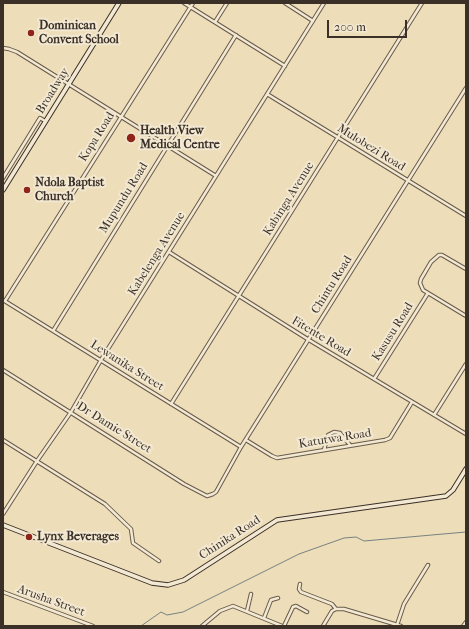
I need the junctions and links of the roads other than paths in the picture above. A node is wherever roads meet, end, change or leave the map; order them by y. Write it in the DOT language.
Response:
graph roads {
  1 [pos="119,3"];
  2 [pos="184,3"];
  3 [pos="193,3"];
  4 [pos="227,3"];
  5 [pos="285,3"];
  6 [pos="324,3"];
  7 [pos="422,3"];
  8 [pos="190,7"];
  9 [pos="313,21"];
  10 [pos="215,22"];
  11 [pos="236,35"];
  12 [pos="3,48"];
  13 [pos="285,66"];
  14 [pos="69,84"];
  15 [pos="466,88"];
  16 [pos="267,94"];
  17 [pos="120,117"];
  18 [pos="45,121"];
  19 [pos="338,138"];
  20 [pos="27,139"];
  21 [pos="32,142"];
  22 [pos="167,146"];
  23 [pos="216,176"];
  24 [pos="3,178"];
  25 [pos="408,181"];
  26 [pos="8,182"];
  27 [pos="3,185"];
  28 [pos="3,190"];
  29 [pos="466,216"];
  30 [pos="169,252"];
  31 [pos="466,269"];
  32 [pos="428,293"];
  33 [pos="239,296"];
  34 [pos="4,300"];
  35 [pos="466,316"];
  36 [pos="53,331"];
  37 [pos="309,340"];
  38 [pos="101,360"];
  39 [pos="466,364"];
  40 [pos="3,370"];
  41 [pos="374,379"];
  42 [pos="412,402"];
  43 [pos="171,404"];
  44 [pos="71,412"];
  45 [pos="434,415"];
  46 [pos="466,434"];
  47 [pos="3,440"];
  48 [pos="246,440"];
  49 [pos="351,446"];
  50 [pos="241,447"];
  51 [pos="324,450"];
  52 [pos="37,461"];
  53 [pos="466,469"];
  54 [pos="216,492"];
  55 [pos="3,514"];
  56 [pos="3,525"];
  57 [pos="159,561"];
  58 [pos="428,565"];
  59 [pos="300,584"];
  60 [pos="3,592"];
  61 [pos="251,594"];
  62 [pos="278,598"];
  63 [pos="336,609"];
  64 [pos="247,611"];
  65 [pos="307,612"];
  66 [pos="264,618"];
  67 [pos="466,622"];
  68 [pos="397,625"];
  69 [pos="93,626"];
  70 [pos="202,626"];
  71 [pos="283,626"];
  72 [pos="323,626"];
  73 [pos="401,626"];
  74 [pos="463,626"];
  1 -- 14 [label="main road, Broadway"];
  2 -- 8 [label="street"];
  3 -- 8 [label="street, Kopa Road"];
  4 -- 10 [label="street"];
  5 -- 9 [label="street"];
  6 -- 9 [label="street, Kabelenga Avenue"];
  7 -- 19 [label="street, Kabinga Avenue"];
  8 -- 10 [label="street"];
  8 -- 17 [label="street, Kopa Road"];
  9 -- 13 [label="street, Kabelenga Avenue"];
  10 -- 11 [label="street"];
  11 -- 13 [label="street"];
  11 -- 22 [label="street, Mupundu Road"];
  12 -- 14 [label="street"];
  13 -- 16 [label="street, Kabelenga Avenue"];
  14 -- 17 [label="street"];
  14 -- 18 [label="main road, Broadway"];
  15 -- 25 [label="street, Chintu Road"];
  16 -- 19 [label="street, Mulobezi Road"];
  16 -- 23 [label="street, Kabelenga Avenue"];
  17 -- 22 [label="street"];
  17 -- 34 [label="street, Kopa Road"];
  18 -- 20 [label="street"];
  18 -- 21 [label="main road, Broadway"];
  19 -- 25 [label="street, Mulobezi Road"];
  19 -- 33 [label="street, Kabinga Avenue"];
  20 -- 21 [label="street"];
  20 -- 24 [label="street"];
  21 -- 26 [label="main road, Broadway"];
  22 -- 23 [label="street"];
  22 -- 36 [label="street, Mupundu Road"];
  23 -- 30 [label="street, Kabelenga Avenue"];
  25 -- 29 [label="street, Mulobezi Road"];
  25 -- 37 [label="street, Chintu Road"];
  26 -- 27 [label="main road"];
  26 -- 28 [label="main road, Broadway"];
  30 -- 33 [label="street, Fitente Road"];
  30 -- 38 [label="street, Kabelenga Avenue"];
  31 -- 32 [label="street"];
  32 -- 35 [label="street"];
  32 -- 41 [label="street, Kasusu Road"];
  33 -- 37 [label="street, Fitente Road"];
  33 -- 43 [label="street, Kabinga Avenue"];
  34 -- 36 [label="street, Lewanika Street"];
  36 -- 38 [label="street, Lewanika Street"];
  37 -- 41 [label="street, Fitente Road"];
  37 -- 48 [label="street, Chintu Road"];
  38 -- 43 [label="street, Lewanika Street"];
  38 -- 44 [label="street, Kabelenga Avenue"];
  39 -- 45 [label="street"];
  40 -- 44 [label="street, Dr Damie Street"];
  41 -- 42 [label="street, Fitente Road"];
  42 -- 45 [label="street, Fitente Road"];
  42 -- 49 [label="street, Katutwa Road"];
  43 -- 50 [label="street, Lewanika Street"];
  44 -- 52 [label="street, Kabelenga Avenue"];
  44 -- 54 [label="street, Dr Damie Street"];
  45 -- 46 [label="street, Fitente Road"];
  47 -- 52 [label="street"];
  48 -- 50 [label="street, Chintu Road"];
  48 -- 51 [label="street, Katutwa Road"];
  49 -- 51 [label="street, Katutwa Road"];
  49 -- 51 [label="street"];
  50 -- 54 [label="street, Chintu Road"];
  52 -- 55 [label="street, Kabelenga Avenue"];
  52 -- 57 [label="street"];
  53 -- 56 [label="main road, Chinika Road"];
  58 -- 68 [label="street"];
  59 -- 63 [label="street"];
  60 -- 69 [label="street, Arusha Street"];
  61 -- 64 [label="street"];
  62 -- 66 [label="street"];
  63 -- 68 [label="street"];
  63 -- 72 [label="street"];
  64 -- 66 [label="street"];
  64 -- 70 [label="street"];
  65 -- 71 [label="street"];
  66 -- 71 [label="street"];
  67 -- 74 [label="street"];
  68 -- 73 [label="street"];
}
